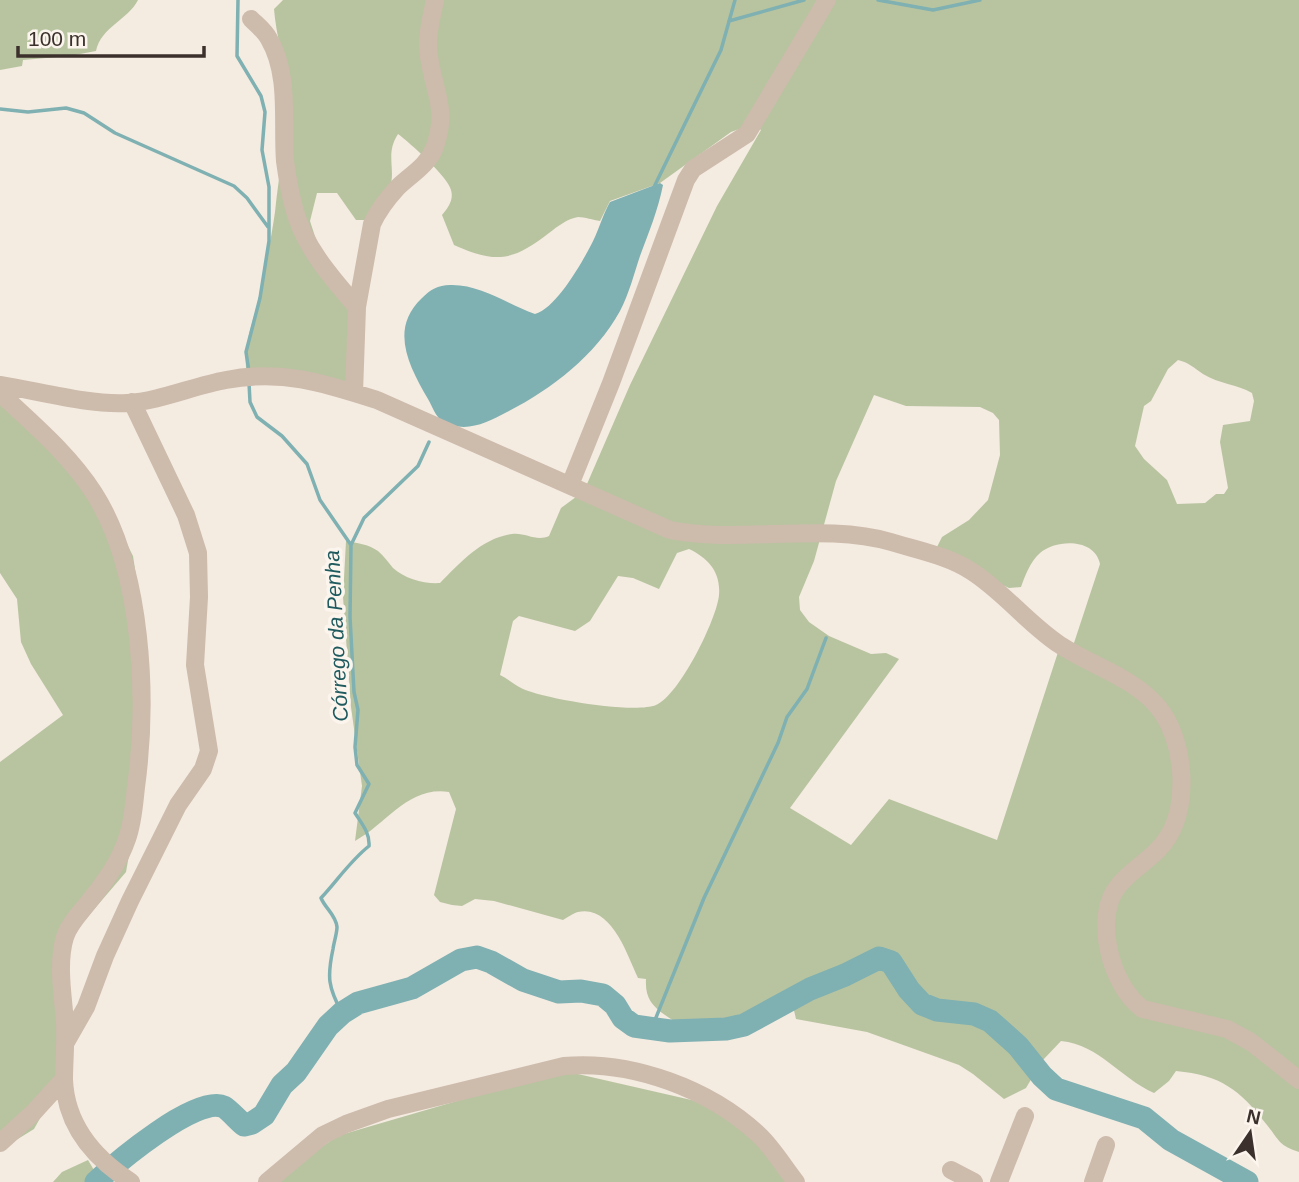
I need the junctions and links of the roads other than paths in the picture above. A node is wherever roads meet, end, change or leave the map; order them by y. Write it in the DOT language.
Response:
graph roads {
  1 [pos="435,0"];
  2 [pos="827,0"];
  3 [pos="251,19"];
  4 [pos="357,307"];
  5 [pos="0,385"];
  6 [pos="0,393"];
  7 [pos="354,393"];
  8 [pos="132,402"];
  9 [pos="570,485"];
  10 [pos="66,1042"];
  11 [pos="64,1079"];
  12 [pos="1299,1080"];
  13 [pos="1025,1116"];
  14 [pos="0,1143"];
  15 [pos="1106,1145"];
  16 [pos="951,1170"];
  17 [pos="124,1178"];
  18 [pos="267,1182"];
  19 [pos="796,1182"];
  20 [pos="974,1182"];
  21 [pos="999,1182"];
  22 [pos="1093,1182"];
  1 -- 4 [label="street"];
  2 -- 9 [label="street"];
  3 -- 4 [label="street"];
  4 -- 7 [label="street"];
  5 -- 8 [label="street"];
  6 -- 10 [label="street"];
  7 -- 8 [label="street"];
  7 -- 9 [label="street"];
  8 -- 10 [label="street"];
  9 -- 12 [label="street"];
  10 -- 11 [label="street"];
  11 -- 14 [label="street"];
  11 -- 17 [label="street"];
  13 -- 21 [label="street"];
  15 -- 22 [label="street"];
  16 -- 20 [label="street"];
  18 -- 19 [label="street"];
}
